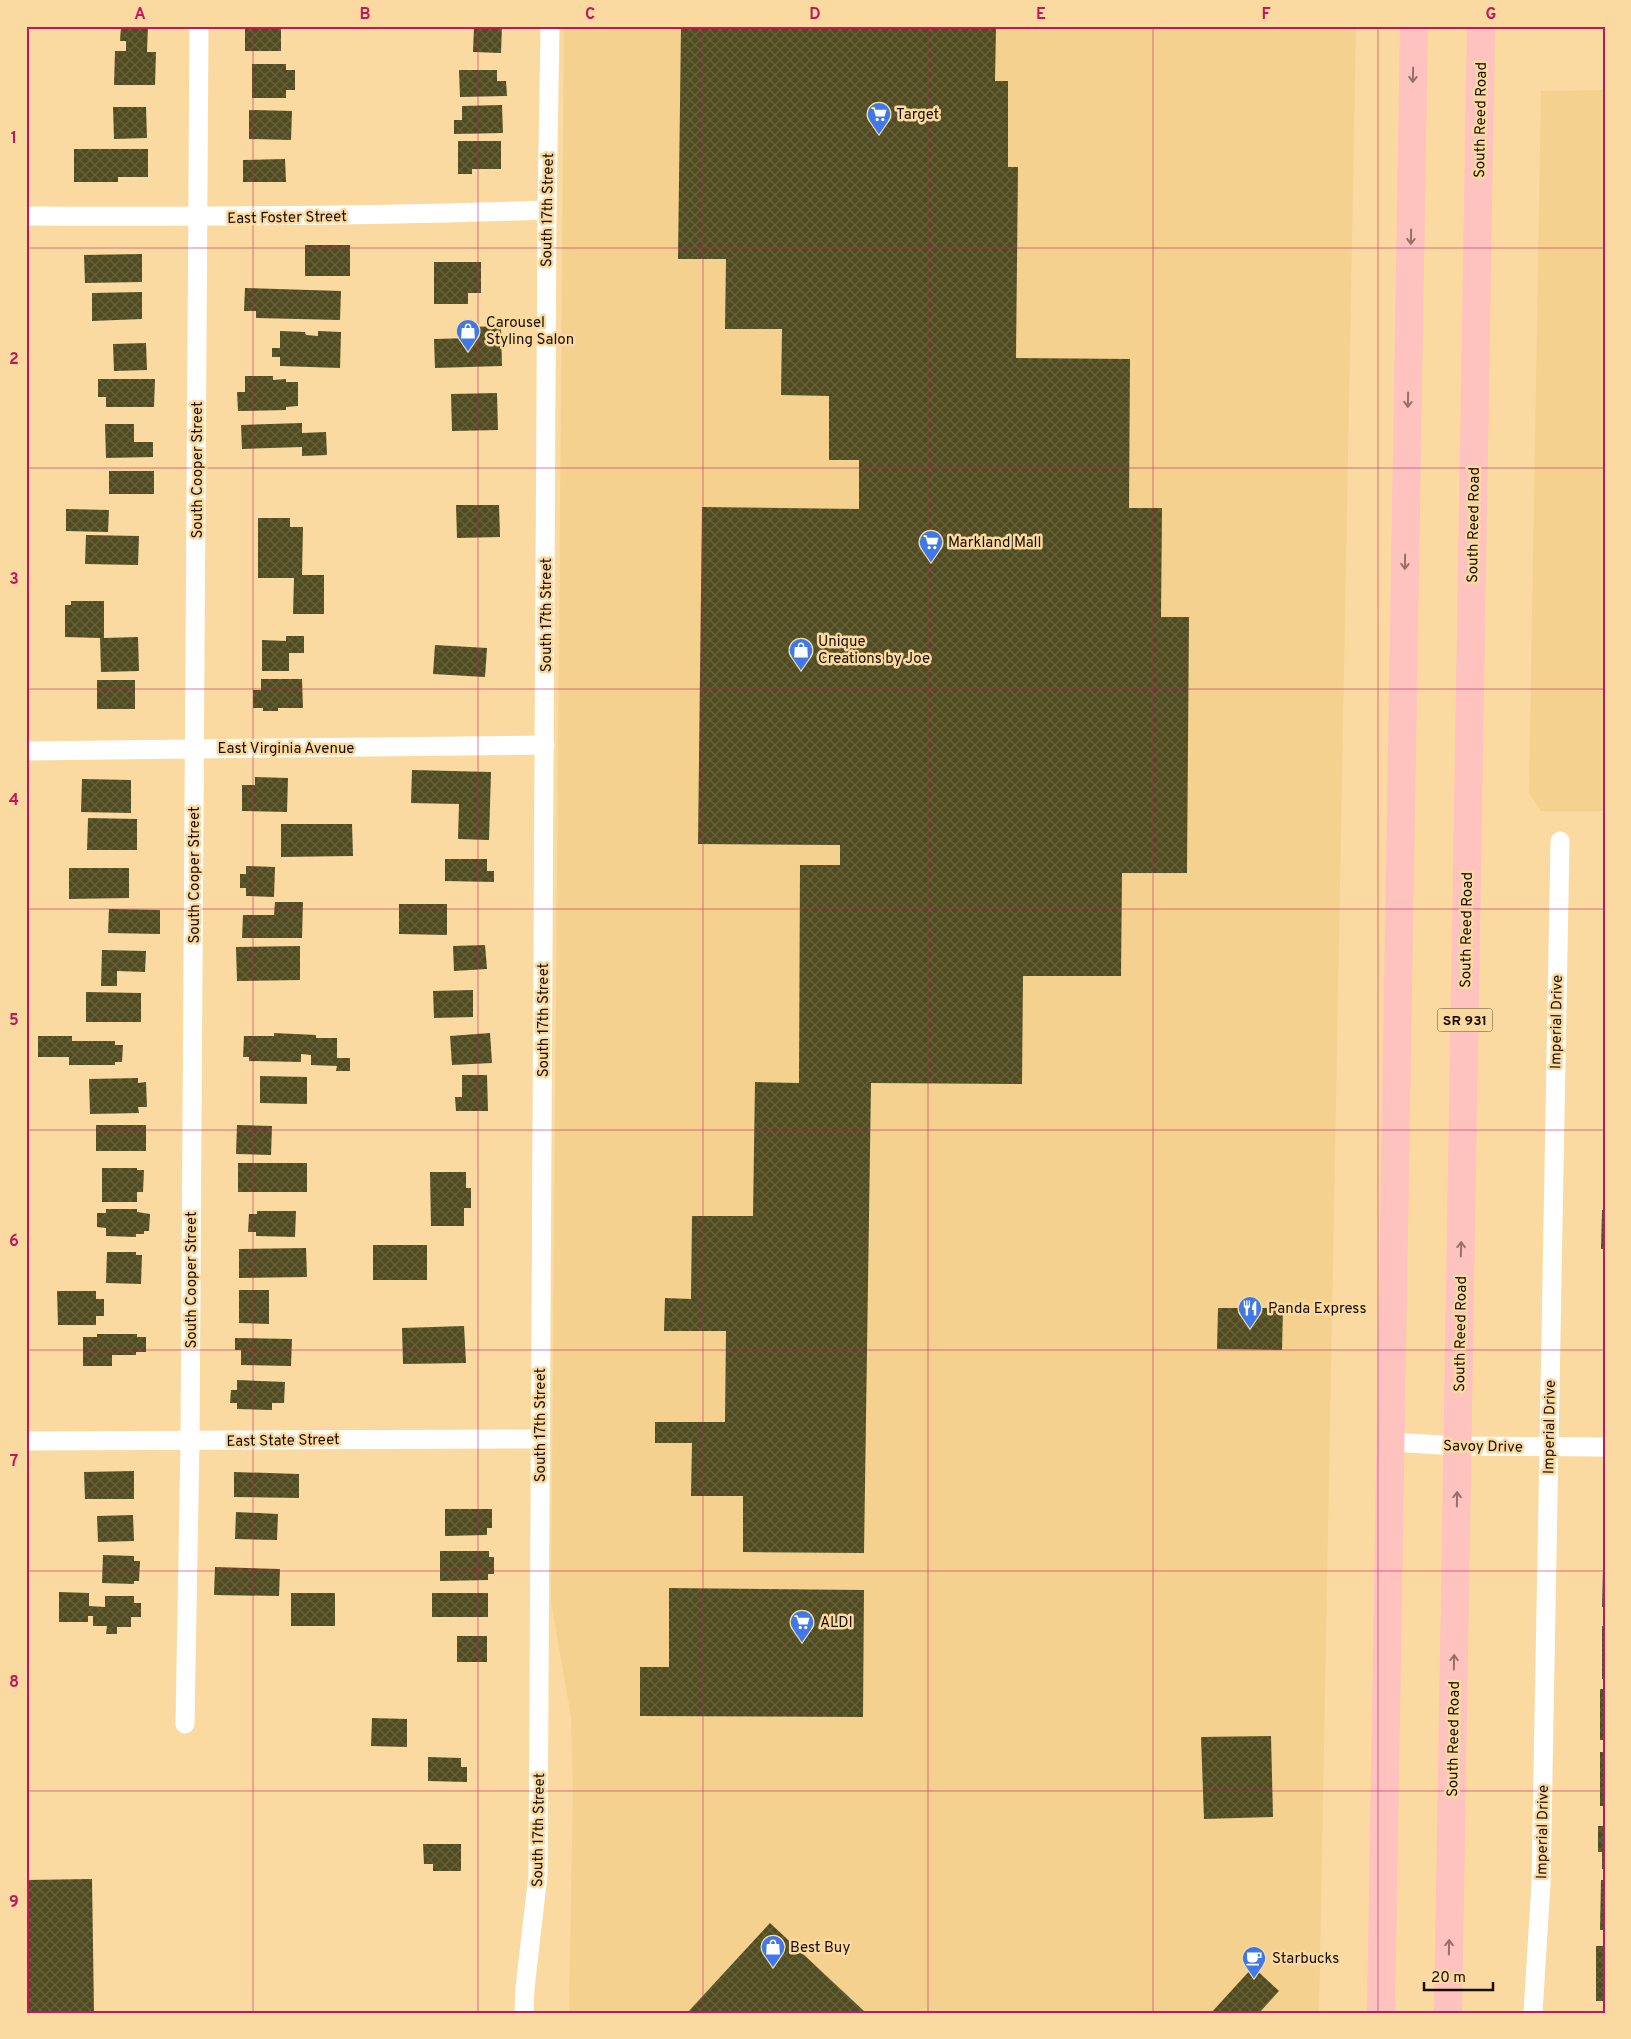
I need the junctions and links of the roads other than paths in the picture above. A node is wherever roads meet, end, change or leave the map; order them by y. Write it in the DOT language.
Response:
graph roads {
  1 [pos="199,26"];
  2 [pos="550,26"];
  3 [pos="1414,26"];
  4 [pos="1481,26"];
  5 [pos="547,210"];
  6 [pos="26,216"];
  7 [pos="198,218"];
  8 [pos="545,745"];
  9 [pos="195,748"];
  10 [pos="26,751"];
  11 [pos="1560,841"];
  12 [pos="540,1439"];
  13 [pos="26,1441"];
  14 [pos="190,1441"];
  15 [pos="1391,1442"];
  16 [pos="1458,1446"];
  17 [pos="1549,1447"];
  18 [pos="1605,1447"];
  19 [pos="185,1724"];
  20 [pos="524,2013"];
  21 [pos="1382,2013"];
  22 [pos="1448,2013"];
  23 [pos="1533,2013"];
  1 -- 7 [label="street, South Cooper Street"];
  2 -- 5 [label="street, South 17th Street"];
  3 -- 15 [label="main road, one-way"];
  16 -- 4 [label="main road, South Reed Road / SR 931, one-way"];
  5 -- 7 [label="street, East Foster Street"];
  5 -- 8 [label="street, South 17th Street"];
  6 -- 7 [label="street, East Foster Street"];
  7 -- 9 [label="street, South Cooper Street"];
  8 -- 9 [label="street, East Virginia Avenue"];
  8 -- 12 [label="street, South 17th Street"];
  9 -- 10 [label="street, East Virginia Avenue"];
  9 -- 14 [label="street, South Cooper Street"];
  11 -- 17 [label="street, Imperial Drive"];
  12 -- 14 [label="street, East State Street"];
  12 -- 20 [label="street, South 17th Street"];
  13 -- 14 [label="street, East State Street"];
  14 -- 19 [label="street, South Cooper Street"];
  15 -- 16 [label="street, Savoy Drive"];
  15 -- 21 [label="main road"];
  16 -- 17 [label="street, Savoy Drive"];
  22 -- 16 [label="main road, South Reed Road / SR 931, one-way"];
  17 -- 18 [label="street, Savoy Drive"];
  17 -- 23 [label="street, Imperial Drive"];
}
